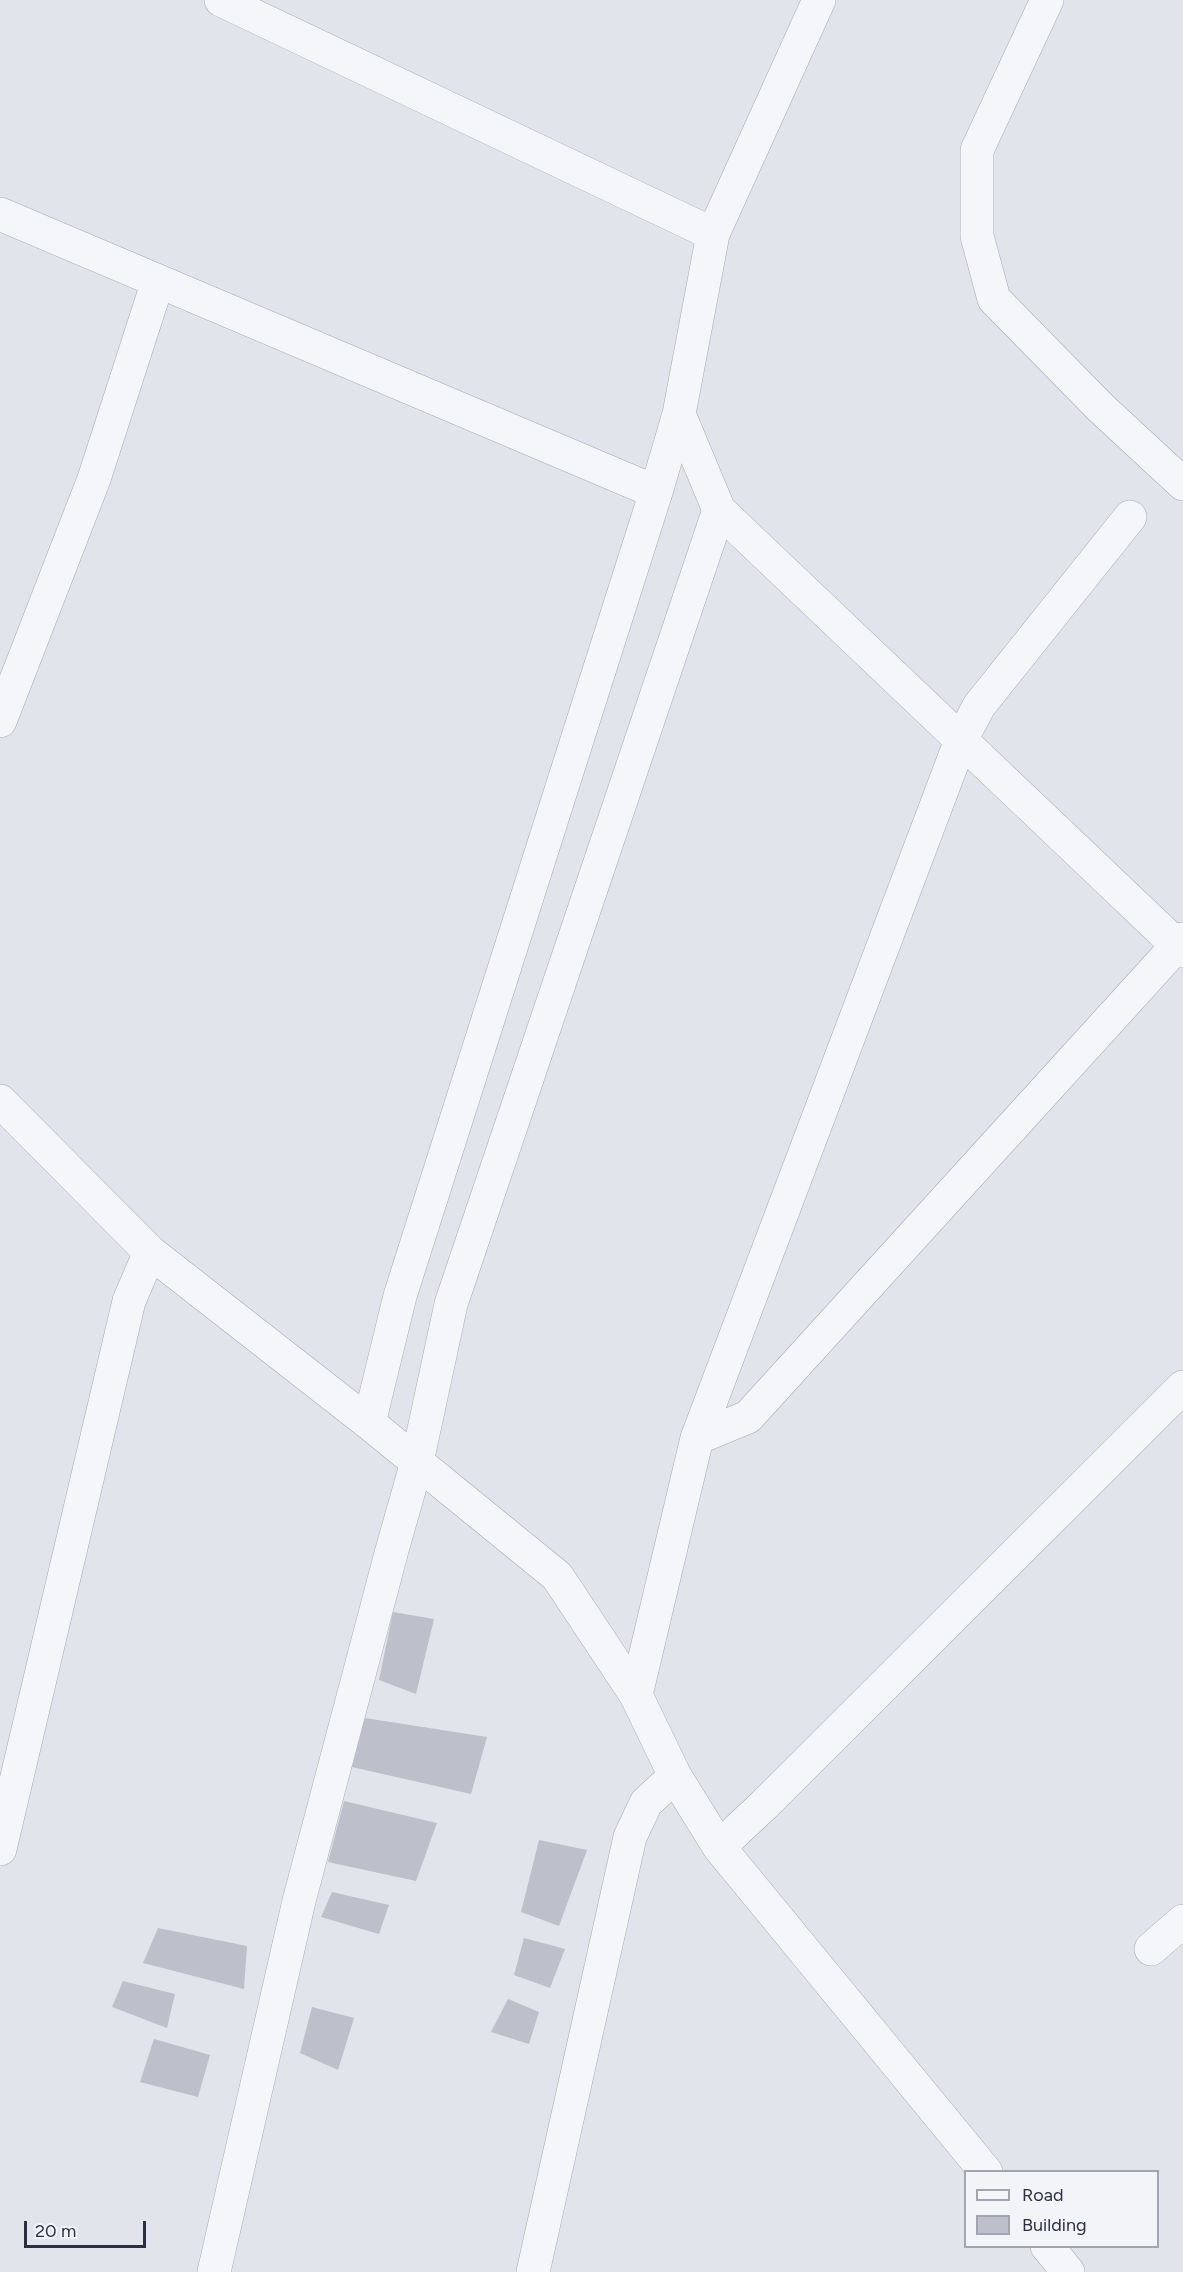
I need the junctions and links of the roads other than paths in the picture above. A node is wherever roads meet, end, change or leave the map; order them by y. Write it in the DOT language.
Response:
graph roads {
  1 [pos="221,0"];
  2 [pos="819,0"];
  3 [pos="1047,0"];
  4 [pos="0,214"];
  5 [pos="713,234"];
  6 [pos="158,281"];
  7 [pos="679,414"];
  8 [pos="1183,484"];
  9 [pos="656,492"];
  10 [pos="719,510"];
  11 [pos="1130,517"];
  12 [pos="0,721"];
  13 [pos="961,740"];
  14 [pos="1181,945"];
  15 [pos="0,1101"];
  16 [pos="150,1252"];
  17 [pos="1180,1397"];
  18 [pos="369,1423"];
  19 [pos="697,1438"];
  20 [pos="417,1462"];
  21 [pos="636,1695"];
  22 [pos="675,1776"];
  23 [pos="719,1847"];
  24 [pos="0,1849"];
  25 [pos="1183,1921"];
  26 [pos="1150,1949"];
  27 [pos="984,2170"];
  28 [pos="1048,2248"];
  29 [pos="214,2272"];
  30 [pos="533,2272"];
  31 [pos="1068,2272"];
  1 -- 5 [label="street"];
  2 -- 5 [label="street"];
  3 -- 8 [label="street"];
  4 -- 6 [label="street"];
  5 -- 7 [label="street"];
  6 -- 9 [label="street"];
  6 -- 12 [label="street"];
  7 -- 9 [label="street"];
  7 -- 10 [label="street"];
  9 -- 18 [label="street"];
  10 -- 13 [label="street"];
  10 -- 20 [label="street"];
  11 -- 13 [label="street"];
  13 -- 14 [label="street"];
  13 -- 19 [label="street"];
  14 -- 19 [label="street"];
  15 -- 16 [label="street"];
  16 -- 18 [label="street"];
  16 -- 24 [label="street"];
  17 -- 23 [label="street"];
  18 -- 20 [label="street"];
  19 -- 21 [label="street"];
  20 -- 21 [label="street"];
  20 -- 29 [label="street"];
  21 -- 22 [label="street"];
  22 -- 23 [label="street"];
  22 -- 30 [label="street"];
  23 -- 27 [label="street"];
  25 -- 26 [label="street"];
  28 -- 31 [label="street"];
}
